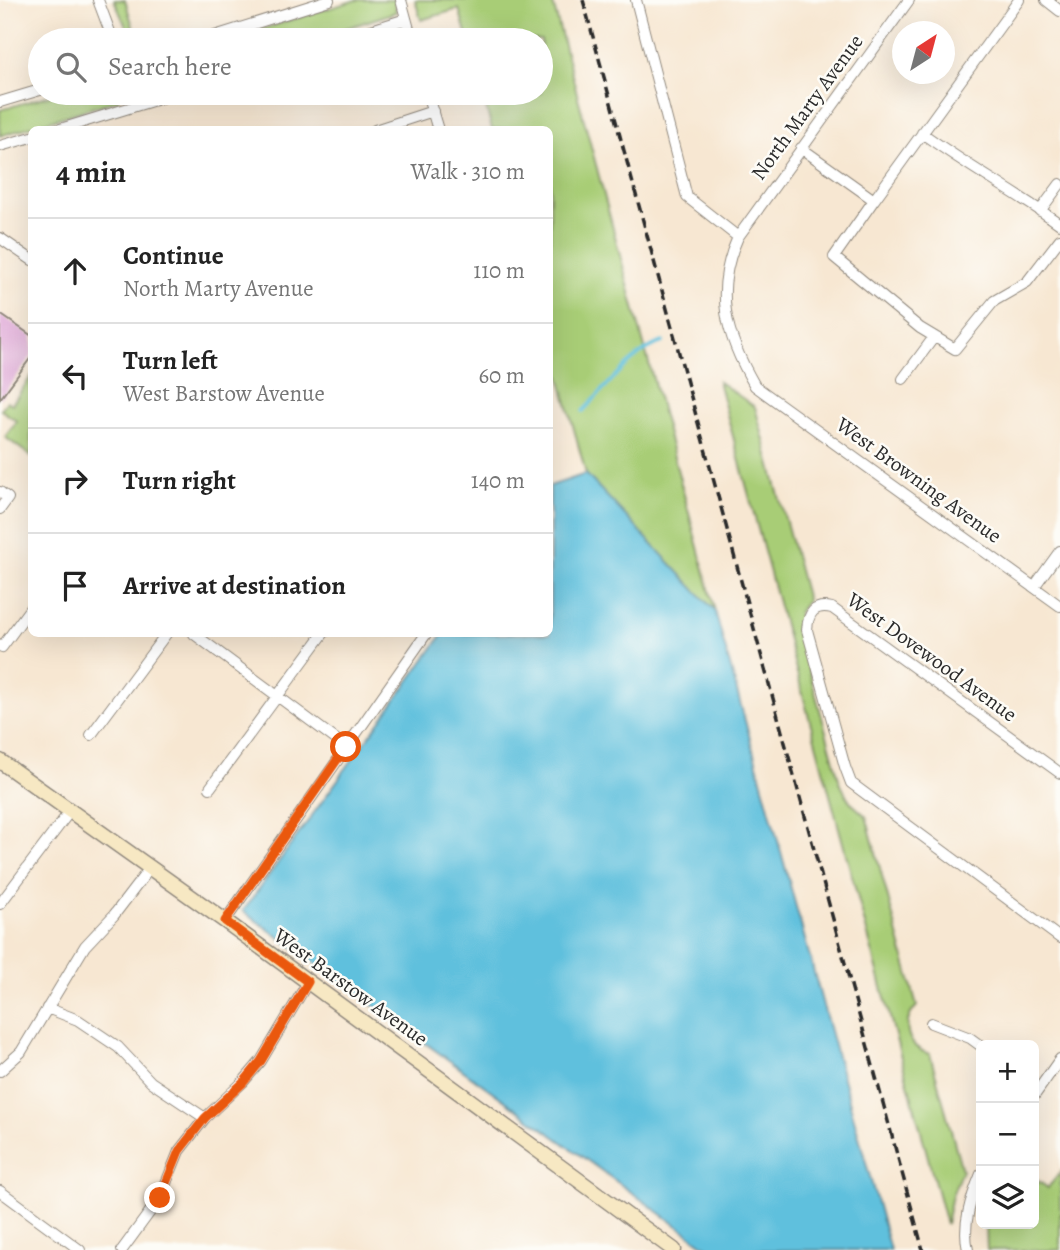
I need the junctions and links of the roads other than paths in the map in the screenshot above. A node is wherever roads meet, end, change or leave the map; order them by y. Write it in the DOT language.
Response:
graph roads {
  1 [pos="98,0"];
  2 [pos="329,0"];
  3 [pos="401,0"];
  4 [pos="636,0"];
  5 [pos="909,0"];
  6 [pos="1019,0"];
  7 [pos="1046,0"];
  8 [pos="1060,11"];
  9 [pos="406,19"];
  10 [pos="108,28"];
  11 [pos="240,28"];
  12 [pos="378,28"];
  13 [pos="409,28"];
  14 [pos="28,94"];
  15 [pos="0,102"];
  16 [pos="141,105"];
  17 [pos="431,105"];
  18 [pos="138,106"];
  19 [pos="433,111"];
  20 [pos="70,126"];
  21 [pos="386,126"];
  22 [pos="437,126"];
  23 [pos="922,133"];
  24 [pos="28,138"];
  25 [pos="0,146"];
  26 [pos="801,148"];
  27 [pos="1060,184"];
  28 [pos="874,200"];
  29 [pos="1041,211"];
  30 [pos="1060,224"];
  31 [pos="738,237"];
  32 [pos="0,238"];
  33 [pos="1060,239"];
  34 [pos="28,257"];
  35 [pos="934,337"];
  36 [pos="903,379"];
  37 [pos="755,386"];
  38 [pos="0,492"];
  39 [pos="0,509"];
  40 [pos="1060,551"];
  41 [pos="1034,587"];
  42 [pos="1060,606"];
  43 [pos="28,611"];
  44 [pos="164,637"];
  45 [pos="198,637"];
  46 [pos="321,637"];
  47 [pos="424,637"];
  48 [pos="0,646"];
  49 [pos="277,696"];
  50 [pos="91,735"];
  51 [pos="346,747"];
  52 [pos="0,761"];
  53 [pos="1060,773"];
  54 [pos="210,788"];
  55 [pos="69,811"];
  56 [pos="150,868"];
  57 [pos="0,904"];
  58 [pos="225,921"];
  59 [pos="1060,938"];
  60 [pos="308,982"];
  61 [pos="47,1008"];
  62 [pos="931,1023"];
  63 [pos="976,1042"];
  64 [pos="1060,1059"];
  65 [pos="0,1071"];
  66 [pos="1039,1085"];
  67 [pos="205,1118"];
  68 [pos="976,1185"];
  69 [pos="0,1191"];
  70 [pos="664,1247"];
  71 [pos="80,1250"];
  72 [pos="122,1250"];
  73 [pos="968,1250"];
  1 -- 10 [label="street"];
  2 -- 11 [label="street"];
  3 -- 9 [label="street"];
  4 -- 31 [label="street"];
  5 -- 26 [label="street, North Marty Avenue"];
  6 -- 23 [label="street"];
  7 -- 8 [label="street"];
  9 -- 12 [label="street"];
  9 -- 13 [label="street"];
  14 -- 15 [label="street"];
  16 -- 18 [label="street"];
  17 -- 19 [label="street"];
  18 -- 20 [label="street"];
  19 -- 21 [label="street"];
  19 -- 22 [label="street"];
  23 -- 28 [label="street"];
  23 -- 29 [label="street"];
  24 -- 25 [label="street"];
  26 -- 28 [label="street"];
  26 -- 31 [label="street, North Marty Avenue"];
  27 -- 29 [label="street"];
  28 -- 35 [label="street"];
  29 -- 30 [label="street"];
  31 -- 37 [label="street, North Marty Avenue"];
  32 -- 34 [label="street"];
  33 -- 35 [label="street"];
  35 -- 36 [label="street"];
  37 -- 41 [label="street, West Browning Avenue"];
  38 -- 39 [label="street"];
  40 -- 41 [label="street"];
  41 -- 42 [label="street, West Browning Avenue"];
  43 -- 48 [label="street"];
  44 -- 50 [label="street"];
  45 -- 49 [label="street"];
  46 -- 49 [label="street"];
  47 -- 51 [label="street"];
  49 -- 51 [label="street"];
  49 -- 54 [label="street"];
  51 -- 58 [label="street"];
  52 -- 55 [label="street, West Barstow Avenue"];
  53 -- 59 [label="street, West Dovewood Avenue"];
  55 -- 56 [label="street, West Barstow Avenue"];
  55 -- 57 [label="street"];
  56 -- 58 [label="street, West Barstow Avenue"];
  56 -- 61 [label="street"];
  58 -- 60 [label="street, West Barstow Avenue"];
  60 -- 67 [label="street"];
  60 -- 70 [label="street, West Barstow Avenue"];
  61 -- 65 [label="street"];
  61 -- 67 [label="street"];
  62 -- 63 [label="street"];
  64 -- 66 [label="street"];
  67 -- 72 [label="street"];
  68 -- 73 [label="street"];
  69 -- 71 [label="street"];
}
